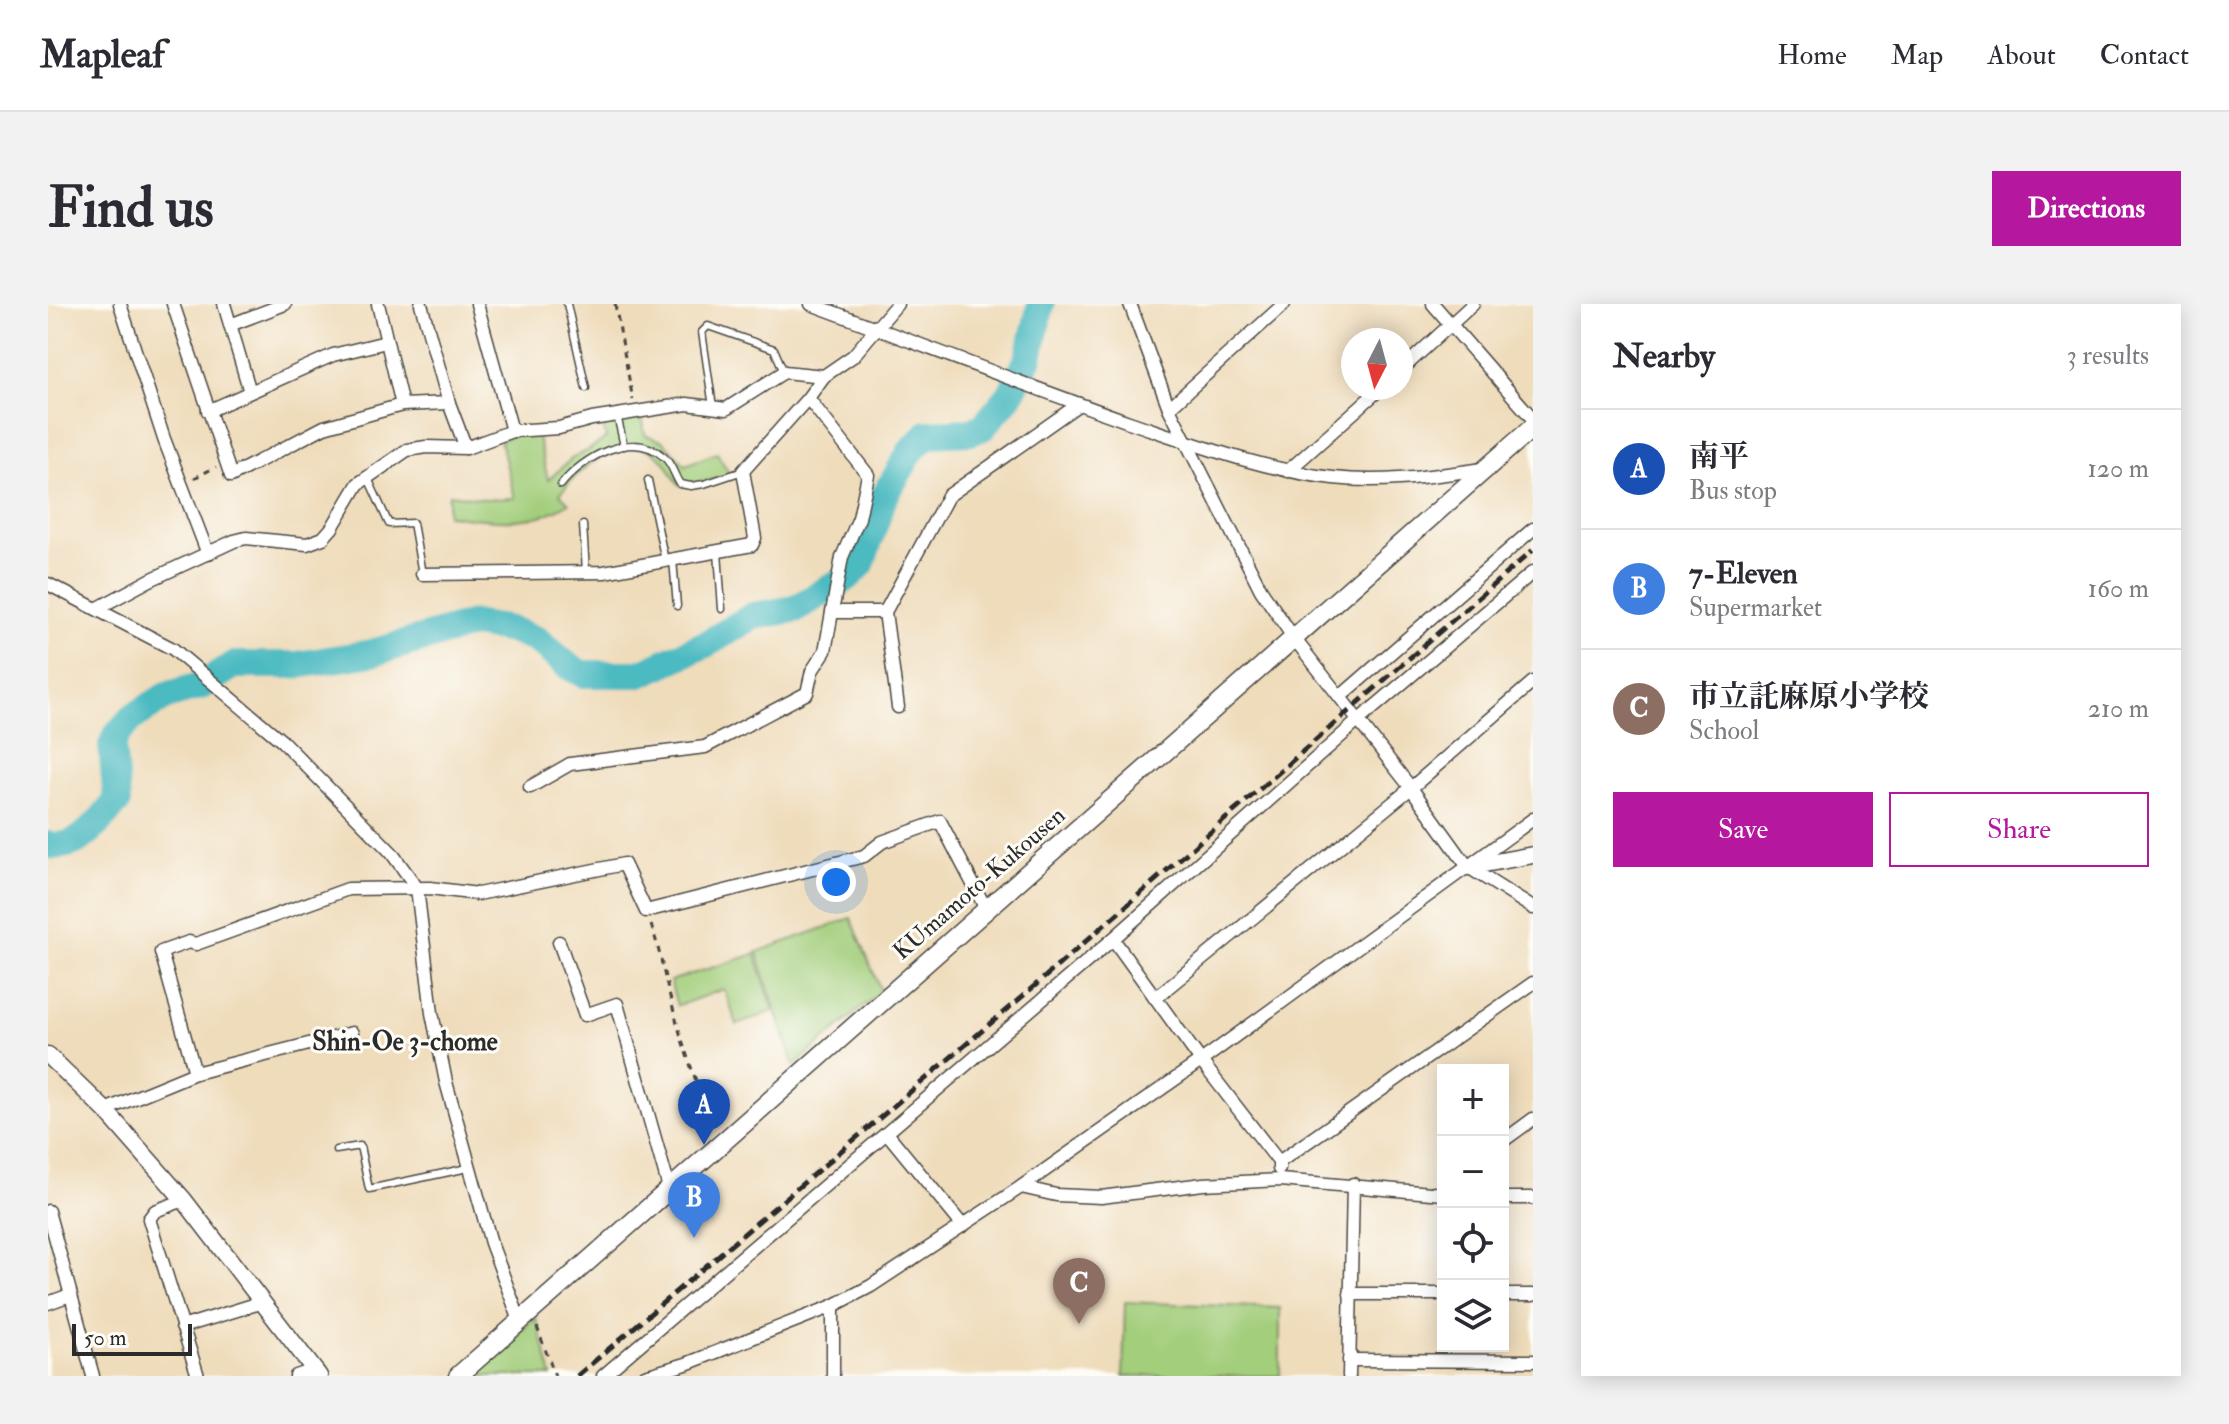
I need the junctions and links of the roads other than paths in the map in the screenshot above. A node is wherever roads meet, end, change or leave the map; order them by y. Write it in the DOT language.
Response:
graph roads {
  1 [pos="120,304"];
  2 [pos="173,304"];
  3 [pos="224,304"];
  4 [pos="285,304"];
  5 [pos="378,304"];
  6 [pos="421,304"];
  7 [pos="477,304"];
  8 [pos="567,304"];
  9 [pos="811,304"];
  10 [pos="897,304"];
  11 [pos="1130,304"];
  12 [pos="1284,304"];
  13 [pos="1433,304"];
  14 [pos="1473,304"];
  15 [pos="230,325"];
  16 [pos="1452,325"];
  17 [pos="877,328"];
  18 [pos="386,342"];
  19 [pos="1413,359"];
  20 [pos="784,372"];
  21 [pos="824,376"];
  22 [pos="586,388"];
  23 [pos="250,392"];
  24 [pos="808,398"];
  25 [pos="1368,400"];
  26 [pos="449,403"];
  27 [pos="1079,404"];
  28 [pos="402,405"];
  29 [pos="713,407"];
  30 [pos="1169,408"];
  31 [pos="208,411"];
  32 [pos="617,415"];
  33 [pos="1533,419"];
  34 [pos="1533,427"];
  35 [pos="512,431"];
  36 [pos="1185,441"];
  37 [pos="624,446"];
  38 [pos="466,448"];
  39 [pos="1483,469"];
  40 [pos="743,471"];
  41 [pos="1288,471"];
  42 [pos="367,476"];
  43 [pos="648,480"];
  44 [pos="561,485"];
  45 [pos="583,525"];
  46 [pos="1533,529"];
  47 [pos="718,552"];
  48 [pos="208,554"];
  49 [pos="669,560"];
  50 [pos="586,572"];
  51 [pos="1533,572"];
  52 [pos="422,574"];
  53 [pos="48,584"];
  54 [pos="677,606"];
  55 [pos="98,608"];
  56 [pos="722,609"];
  57 [pos="832,612"];
  58 [pos="885,612"];
  59 [pos="1293,637"];
  60 [pos="1533,682"];
  61 [pos="1340,697"];
  62 [pos="898,707"];
  63 [pos="1359,720"];
  64 [pos="530,787"];
  65 [pos="1411,788"];
  66 [pos="1533,819"];
  67 [pos="1533,855"];
  68 [pos="1468,867"];
  69 [pos="417,888"];
  70 [pos="1533,908"];
  71 [pos="986,909"];
  72 [pos="1113,939"];
  73 [pos="559,942"];
  74 [pos="1533,983"];
  75 [pos="1155,998"];
  76 [pos="352,1033"];
  77 [pos="48,1055"];
  78 [pos="1201,1061"];
  79 [pos="195,1073"];
  80 [pos="105,1110"];
  81 [pos="1533,1119"];
  82 [pos="887,1133"];
  83 [pos="1509,1137"];
  84 [pos="336,1150"];
  85 [pos="1279,1162"];
  86 [pos="468,1168"];
  87 [pos="1280,1180"];
  88 [pos="1353,1184"];
  89 [pos="1021,1187"];
  90 [pos="669,1188"];
  91 [pos="1437,1191"];
  92 [pos="1509,1198"];
  93 [pos="1533,1198"];
  94 [pos="184,1200"];
  95 [pos="48,1211"];
  96 [pos="963,1226"];
  97 [pos="1350,1294"];
  98 [pos="1437,1294"];
  99 [pos="70,1295"];
  100 [pos="1509,1295"];
  101 [pos="1533,1295"];
  102 [pos="263,1302"];
  103 [pos="48,1303"];
  104 [pos="833,1306"];
  105 [pos="526,1316"];
  106 [pos="182,1327"];
  107 [pos="1349,1360"];
  108 [pos="1533,1361"];
  109 [pos="686,1370"];
  110 [pos="317,1373"];
  111 [pos="93,1376"];
  112 [pos="198,1376"];
  113 [pos="296,1376"];
  114 [pos="458,1376"];
  115 [pos="603,1376"];
  116 [pos="645,1376"];
  117 [pos="833,1376"];
  118 [pos="1349,1376"];
  1 -- 48 [label="street"];
  2 -- 31 [label="street"];
  3 -- 15 [label="street"];
  4 -- 15 [label="street"];
  5 -- 18 [label="street"];
  6 -- 26 [label="street"];
  7 -- 35 [label="street"];
  8 -- 22 [label="lane"];
  9 -- 17 [label="street"];
  10 -- 17 [label="street"];
  11 -- 30 [label="street"];
  12 -- 30 [label="street"];
  13 -- 16 [label="street"];
  14 -- 16 [label="street"];
  15 -- 23 [label="street"];
  16 -- 19 [label="street"];
  16 -- 33 [label="street"];
  17 -- 21 [label="street"];
  17 -- 27 [label="street"];
  18 -- 23 [label="street"];
  18 -- 28 [label="street"];
  20 -- 21 [label="street"];
  20 -- 29 [label="street"];
  20 -- 29 [label="lane"];
  21 -- 24 [label="street"];
  23 -- 31 [label="street"];
  24 -- 40 [label="street"];
  24 -- 57 [label="street"];
  25 -- 41 [label="street"];
  26 -- 28 [label="street"];
  26 -- 38 [label="street"];
  27 -- 36 [label="street"];
  27 -- 58 [label="street"];
  28 -- 31 [label="street"];
  29 -- 32 [label="street"];
  30 -- 36 [label="street"];
  32 -- 35 [label="street"];
  32 -- 37 [label="lane"];
  34 -- 39 [label="main road, KUmamoto-Kukousen"];
  35 -- 38 [label="street"];
  36 -- 41 [label="street"];
  36 -- 59 [label="street"];
  37 -- 40 [label="lane"];
  37 -- 44 [label="lane"];
  38 -- 42 [label="street"];
  39 -- 41 [label="street"];
  39 -- 59 [label="main road, KUmamoto-Kukousen"];
  40 -- 47 [label="street"];
  42 -- 48 [label="street"];
  42 -- 52 [label="lane"];
  43 -- 49 [label="lane"];
  45 -- 50 [label="lane"];
  46 -- 61 [label="street"];
  47 -- 49 [label="street"];
  47 -- 56 [label="lane"];
  48 -- 55 [label="street"];
  49 -- 50 [label="street"];
  49 -- 54 [label="lane"];
  50 -- 52 [label="street"];
  51 -- 63 [label="street"];
  53 -- 55 [label="street"];
  55 -- 69 [label="street"];
  57 -- 58 [label="street"];
  57 -- 64 [label="street"];
  58 -- 62 [label="street"];
  59 -- 61 [label="street"];
  59 -- 71 [label="main road, KUmamoto-Kukousen"];
  60 -- 65 [label="street"];
  61 -- 63 [label="street"];
  63 -- 65 [label="street"];
  63 -- 72 [label="street"];
  65 -- 68 [label="street"];
  65 -- 75 [label="street"];
  66 -- 68 [label="street"];
  67 -- 68 [label="street"];
  68 -- 70 [label="street"];
  68 -- 78 [label="street"];
  69 -- 71 [label="street"];
  69 -- 79 [label="street"];
  69 -- 86 [label="street"];
  71 -- 90 [label="main road, KUmamoto-Kukousen"];
  72 -- 75 [label="street"];
  72 -- 82 [label="street"];
  73 -- 90 [label="street"];
  74 -- 85 [label="street"];
  75 -- 78 [label="street"];
  76 -- 79 [label="street"];
  77 -- 80 [label="street"];
  78 -- 85 [label="street"];
  78 -- 89 [label="street"];
  79 -- 80 [label="street"];
  80 -- 94 [label="street"];
  81 -- 83 [label="street"];
  82 -- 96 [label="street"];
  82 -- 115 [label="street"];
  84 -- 86 [label="lane"];
  85 -- 87 [label="street"];
  86 -- 105 [label="street"];
  87 -- 88 [label="street"];
  87 -- 89 [label="street"];
  88 -- 91 [label="street"];
  88 -- 97 [label="street"];
  89 -- 96 [label="street"];
  90 -- 105 [label="main road, KUmamoto-Kukousen"];
  92 -- 93 [label="street"];
  94 -- 102 [label="street"];
  94 -- 106 [label="street"];
  95 -- 99 [label="street"];
  96 -- 104 [label="street"];
  97 -- 98 [label="street"];
  97 -- 107 [label="street"];
  99 -- 103 [label="street"];
  99 -- 111 [label="street"];
  100 -- 101 [label="street"];
  102 -- 106 [label="street"];
  102 -- 110 [label="street"];
  104 -- 109 [label="street"];
  104 -- 117 [label="street"];
  105 -- 114 [label="main road, KUmamoto-Kukousen"];
  106 -- 112 [label="street"];
  107 -- 108 [label="street"];
  107 -- 118 [label="street"];
  109 -- 116 [label="street"];
  110 -- 113 [label="street"];
}
